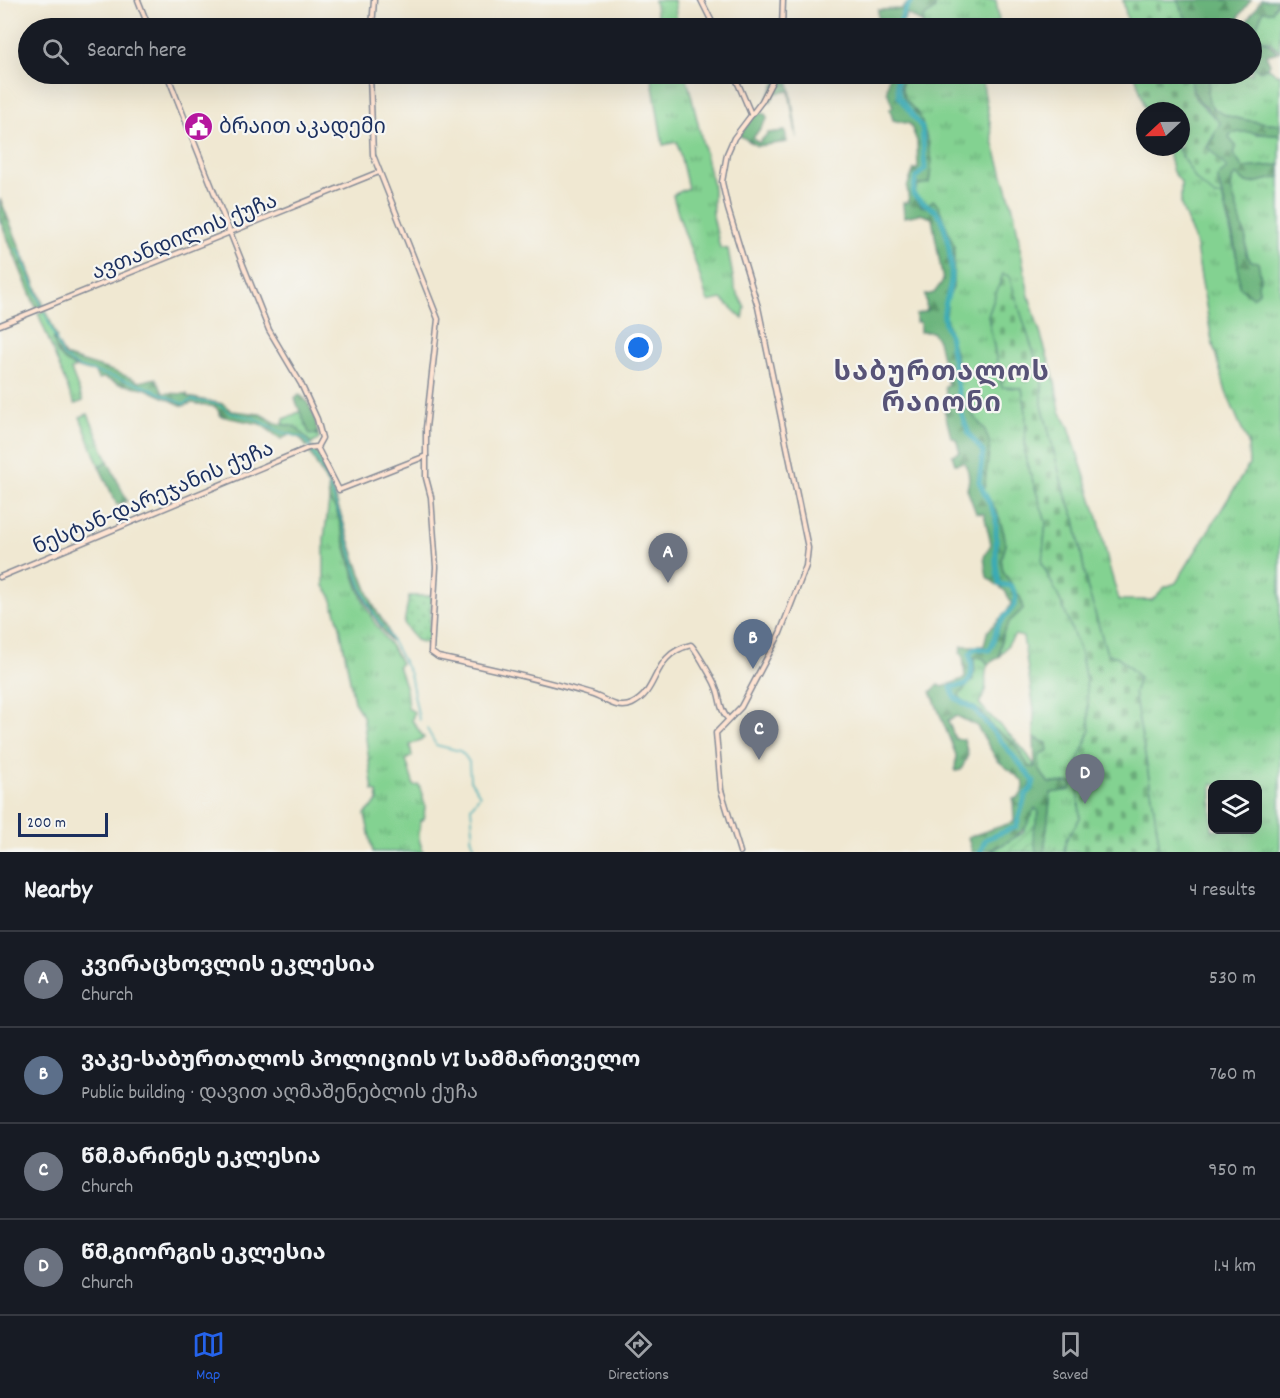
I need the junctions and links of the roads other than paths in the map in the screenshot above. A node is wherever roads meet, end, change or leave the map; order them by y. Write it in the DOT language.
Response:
graph roads {
  1 [pos="138,0"];
  2 [pos="374,0"];
  3 [pos="701,0"];
  4 [pos="783,0"];
  5 [pos="145,18"];
  6 [pos="373,18"];
  7 [pos="710,18"];
  8 [pos="782,18"];
  9 [pos="171,84"];
  10 [pos="370,84"];
  11 [pos="738,84"];
  12 [pos="771,84"];
  13 [pos="751,114"];
  14 [pos="379,172"];
  15 [pos="231,233"];
  16 [pos="0,325"];
  17 [pos="313,447"];
  18 [pos="426,456"];
  19 [pos="0,577"];
  20 [pos="728,718"];
  21 [pos="740,852"];
  1 -- 5 [label="street"];
  2 -- 6 [label="street"];
  3 -- 7 [label="street"];
  4 -- 8 [label="street"];
  9 -- 15 [label="street"];
  10 -- 14 [label="street"];
  11 -- 13 [label="street"];
  12 -- 13 [label="street"];
  13 -- 20 [label="street"];
  14 -- 15 [label="street, ავთანდილის ქუჩა"];
  14 -- 18 [label="street"];
  15 -- 16 [label="street, ავთანდილის ქუჩა"];
  15 -- 17 [label="street"];
  17 -- 18 [label="street"];
  17 -- 19 [label="street, ნესტან-დარეჯანის ქუჩა"];
  18 -- 20 [label="street"];
  20 -- 21 [label="street"];
}
